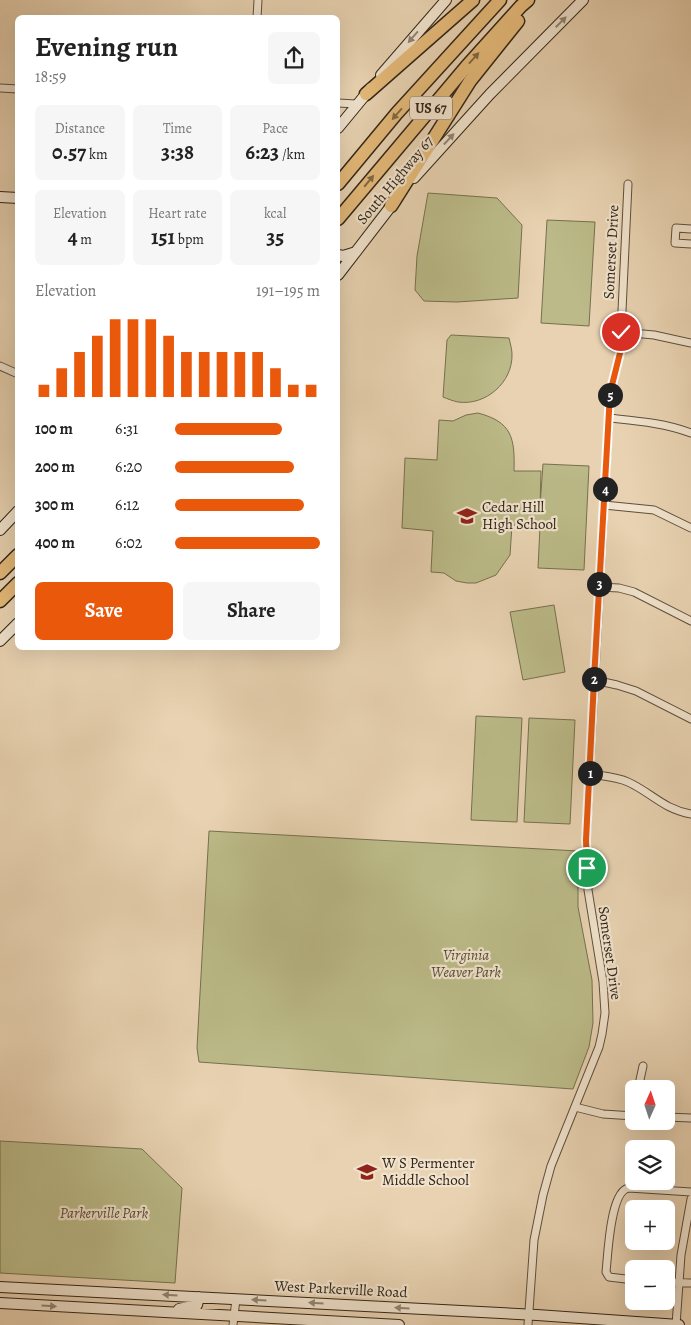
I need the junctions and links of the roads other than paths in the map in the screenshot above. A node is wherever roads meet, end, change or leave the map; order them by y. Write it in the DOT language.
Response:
graph roads {
  1 [pos="258,0"];
  2 [pos="446,0"];
  3 [pos="473,0"];
  4 [pos="500,0"];
  5 [pos="528,0"];
  6 [pos="534,0"];
  7 [pos="583,0"];
  8 [pos="257,15"];
  9 [pos="0,88"];
  10 [pos="15,89"];
  11 [pos="366,94"];
  12 [pos="340,103"];
  13 [pos="356,104"];
  14 [pos="340,125"];
  15 [pos="340,182"];
  16 [pos="628,184"];
  17 [pos="0,198"];
  18 [pos="15,198"];
  19 [pos="391,206"];
  20 [pos="340,216"];
  21 [pos="691,229"];
  22 [pos="691,244"];
  23 [pos="356,252"];
  24 [pos="340,255"];
  25 [pos="340,272"];
  26 [pos="621,332"];
  27 [pos="691,343"];
  28 [pos="0,366"];
  29 [pos="15,373"];
  30 [pos="609,418"];
  31 [pos="691,433"];
  32 [pos="604,505"];
  33 [pos="15,514"];
  34 [pos="691,528"];
  35 [pos="0,530"];
  36 [pos="15,558"];
  37 [pos="0,573"];
  38 [pos="15,586"];
  39 [pos="599,587"];
  40 [pos="0,601"];
  41 [pos="691,621"];
  42 [pos="15,626"];
  43 [pos="0,640"];
  44 [pos="594,680"];
  45 [pos="691,719"];
  46 [pos="590,774"];
  47 [pos="691,814"];
  48 [pos="643,1066"];
  49 [pos="640,1080"];
  50 [pos="575,1106"];
  51 [pos="625,1113"];
  52 [pos="675,1117"];
  53 [pos="691,1118"];
  54 [pos="691,1192"];
  55 [pos="691,1199"];
  56 [pos="625,1279"];
  57 [pos="678,1282"];
  58 [pos="691,1283"];
  59 [pos="0,1287"];
  60 [pos="199,1297"];
  61 [pos="236,1299"];
  62 [pos="0,1303"];
  63 [pos="342,1304"];
  64 [pos="382,1307"];
  65 [pos="143,1311"];
  66 [pos="280,1318"];
  67 [pos="234,1320"];
  68 [pos="529,1320"];
  69 [pos="382,1324"];
  70 [pos="399,1325"];
  71 [pos="677,1325"];
  1 -- 8 [label="street"];
  2 -- 11 [label="main road, one-way"];
  3 -- 11 [label="highway"];
  4 -- 15 [label="highway, US 67, one-way"];
  20 -- 5 [label="highway, US 67, one-way"];
  6 -- 19 [label="highway"];
  19 -- 7 [label="main road, South Highway 67, one-way"];
  9 -- 10 [label="street"];
  11 -- 13 [label="main road"];
  12 -- 13 [label="street"];
  13 -- 14 [label="main road"];
  16 -- 26 [label="street, Somerset Drive"];
  17 -- 18 [label="main road"];
  19 -- 23 [label="main road, South Highway 67"];
  21 -- 22 [label="street"];
  23 -- 24 [label="main road"];
  23 -- 25 [label="main road, South Highway 67"];
  26 -- 27 [label="street"];
  26 -- 30 [label="street, Somerset Drive"];
  28 -- 29 [label="street"];
  30 -- 31 [label="street"];
  30 -- 32 [label="street, Somerset Drive"];
  32 -- 34 [label="street"];
  32 -- 39 [label="street, Somerset Drive"];
  33 -- 35 [label="main road"];
  36 -- 37 [label="highway"];
  38 -- 40 [label="highway"];
  39 -- 41 [label="street"];
  39 -- 44 [label="street, Somerset Drive"];
  42 -- 43 [label="main road"];
  44 -- 45 [label="street"];
  44 -- 46 [label="street, Somerset Drive"];
  46 -- 47 [label="street"];
  46 -- 50 [label="street, Somerset Drive"];
  48 -- 49 [label="street"];
  50 -- 51 [label="street"];
  50 -- 68 [label="street, Somerset Drive"];
  52 -- 53 [label="street"];
  54 -- 56 [label="street"];
  55 -- 57 [label="street"];
  57 -- 58 [label="street"];
  57 -- 71 [label="street"];
  60 -- 59 [label="main road, West Parkerville Road, one-way"];
  60 -- 61 [label="main road, West Parkerville Road"];
  60 -- 65 [label="main road"];
  63 -- 61 [label="main road, West Parkerville Road, one-way"];
  61 -- 67 [label="street"];
  62 -- 65 [label="main road, one-way"];
  63 -- 64 [label="main road, West Parkerville Road"];
  63 -- 66 [label="main road"];
  68 -- 64 [label="main road, West Parkerville Road, one-way"];
  64 -- 69 [label="street"];
  65 -- 67 [label="main road"];
  66 -- 67 [label="main road"];
  66 -- 69 [label="main road"];
  68 -- 71 [label="main road, West Parkerville Road"];
  69 -- 70 [label="main road"];
}
